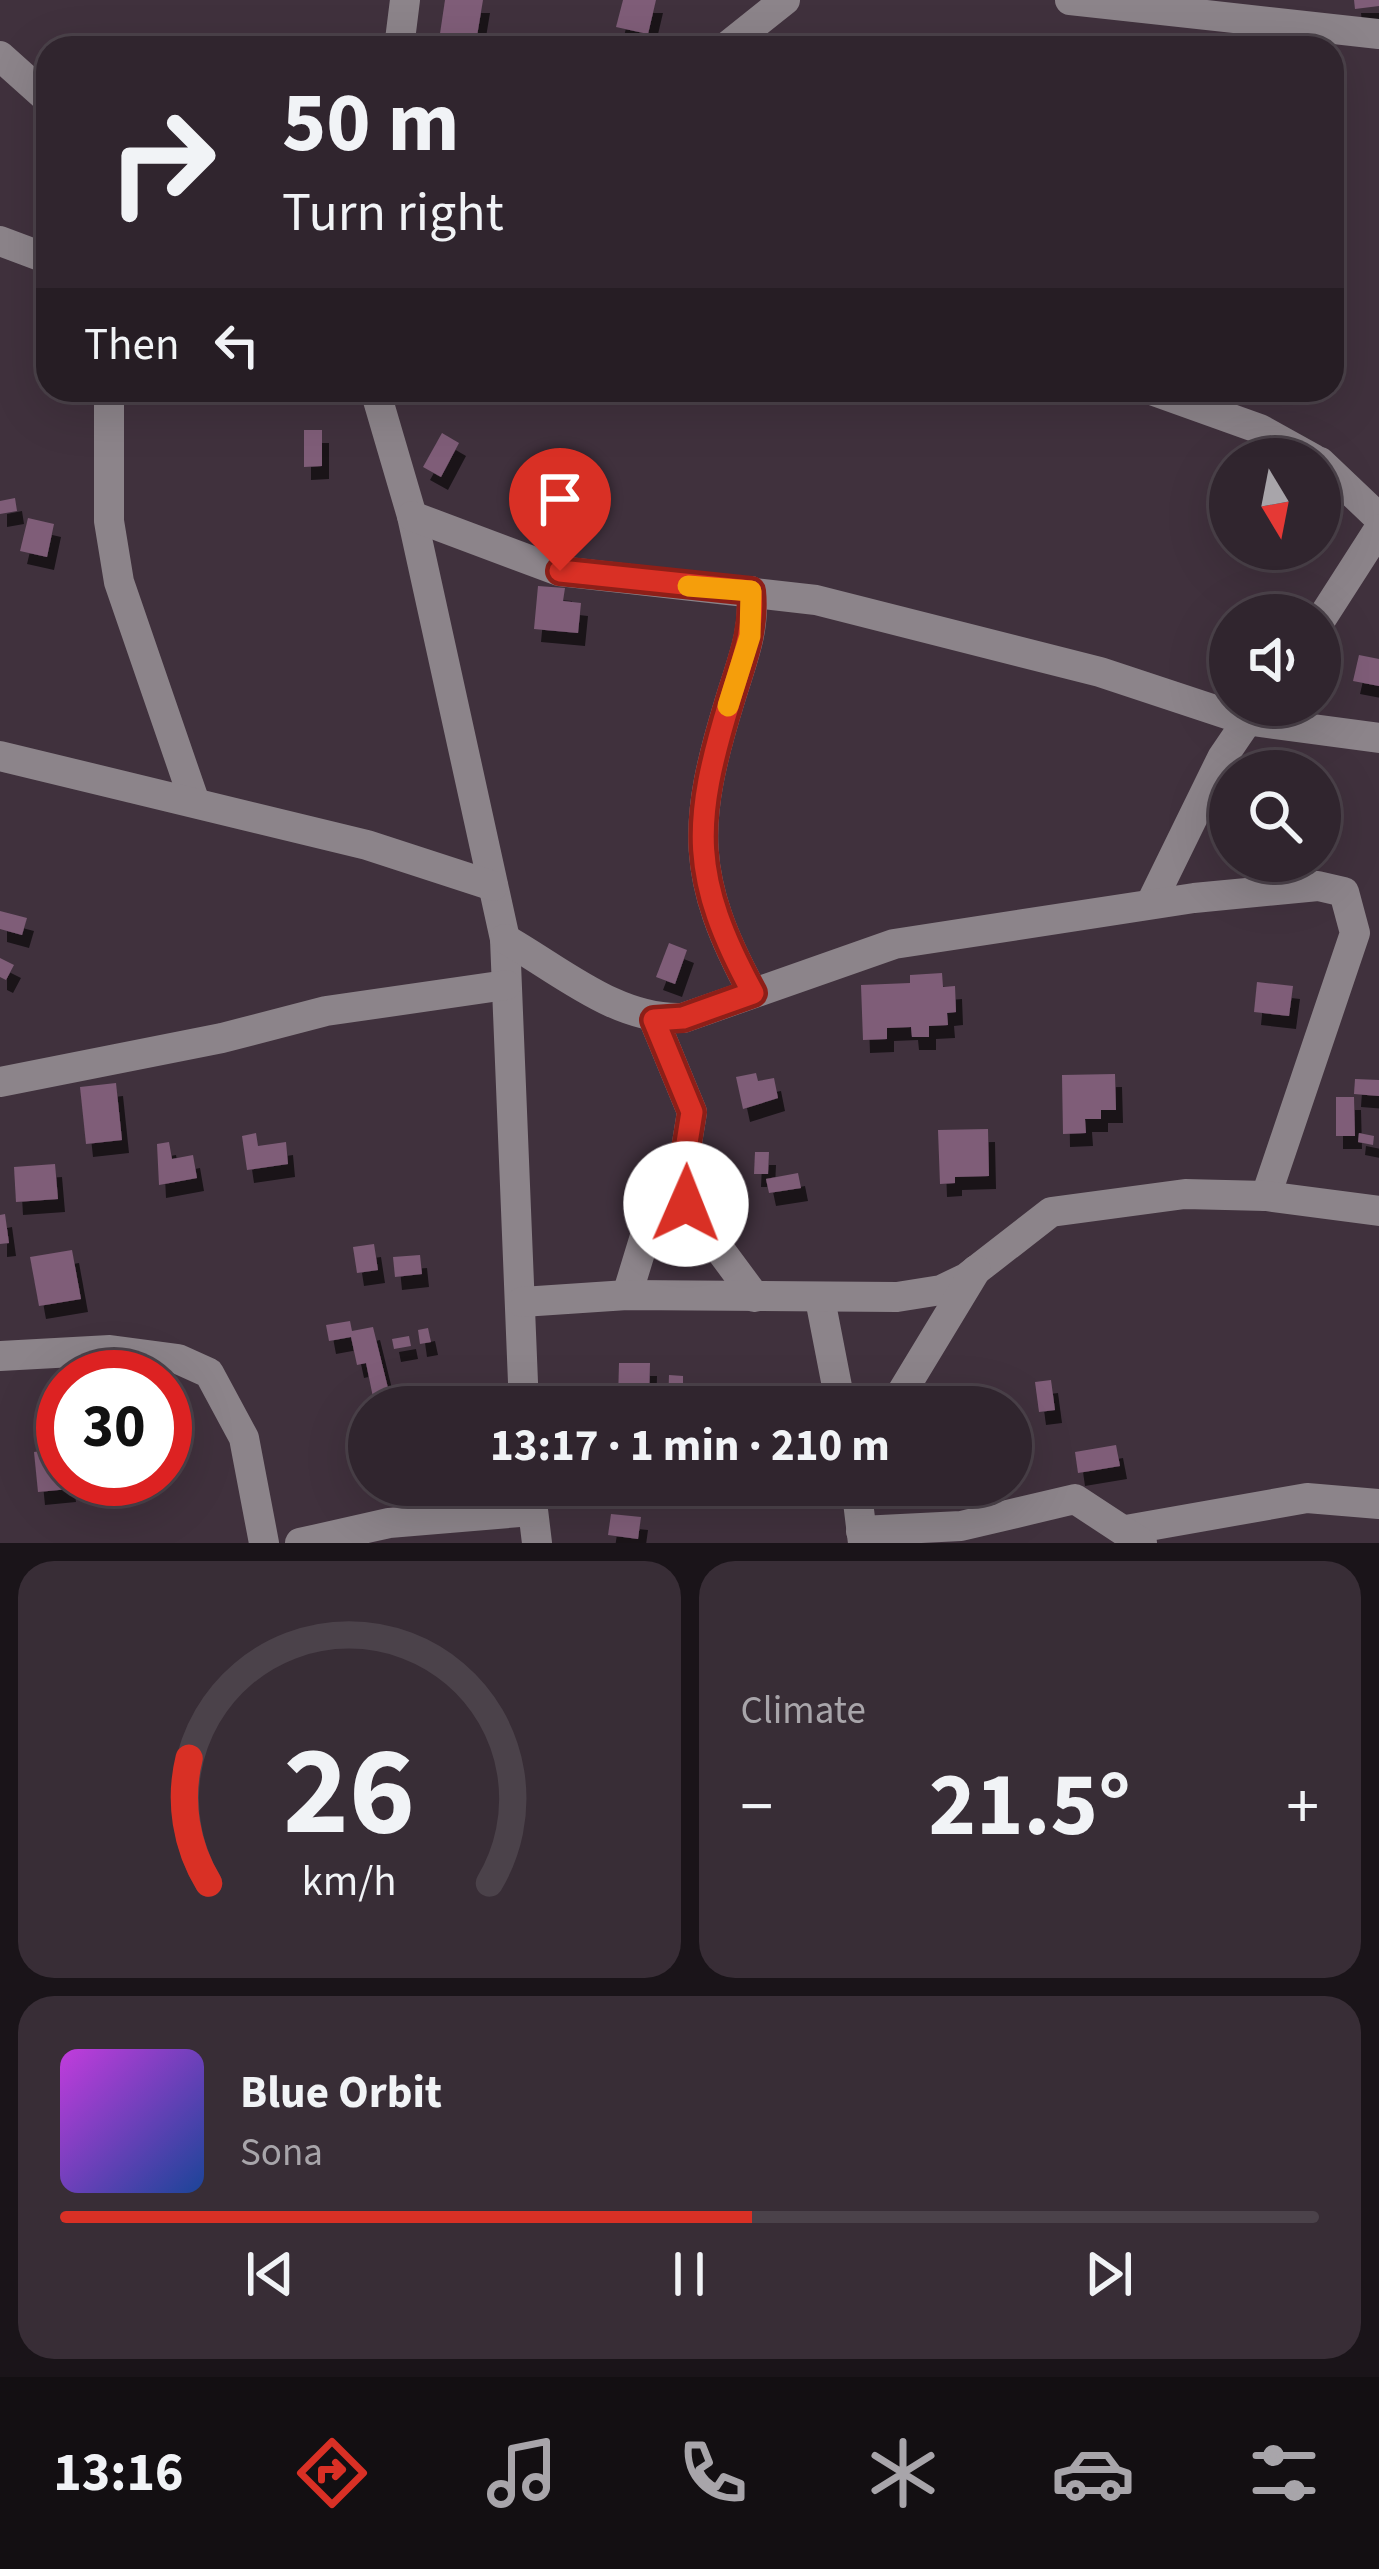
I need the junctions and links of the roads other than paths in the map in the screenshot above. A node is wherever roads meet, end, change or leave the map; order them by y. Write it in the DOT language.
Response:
graph roads {
  1 [pos="405,0"];
  2 [pos="733,0"];
  3 [pos="785,0"];
  4 [pos="1070,0"];
  5 [pos="1278,10"];
  6 [pos="1379,34"];
  7 [pos="401,36"];
  8 [pos="740,36"];
  9 [pos="746,36"];
  10 [pos="0,56"];
  11 [pos="36,88"];
  12 [pos="0,242"];
  13 [pos="36,255"];
  14 [pos="109,402"];
  15 [pos="379,402"];
  16 [pos="1185,402"];
  17 [pos="1276,438"];
  18 [pos="1341,483"];
  19 [pos="412,516"];
  20 [pos="1379,518"];
  21 [pos="1379,529"];
  22 [pos="751,591"];
  23 [pos="1335,594"];
  24 [pos="1209,701"];
  25 [pos="1245,726"];
  26 [pos="1320,726"];
  27 [pos="1379,738"];
  28 [pos="0,756"];
  29 [pos="194,800"];
  30 [pos="493,886"];
  31 [pos="1151,903"];
  32 [pos="505,939"];
  33 [pos="506,985"];
  34 [pos="753,993"];
  35 [pos="654,1020"];
  36 [pos="0,1082"];
  37 [pos="686,1150"];
  38 [pos="1266,1196"];
  39 [pos="1379,1211"];
  40 [pos="976,1270"];
  41 [pos="627,1295"];
  42 [pos="755,1298"];
  43 [pos="820,1299"];
  44 [pos="522,1302"];
  45 [pos="0,1356"];
  46 [pos="524,1386"];
  47 [pos="837,1386"];
  48 [pos="906,1386"];
  49 [pos="1379,1504"];
  50 [pos="486,1506"];
  51 [pos="532,1506"];
  52 [pos="858,1506"];
  53 [pos="1134,1536"];
  54 [pos="862,1537"];
  55 [pos="264,1543"];
  56 [pos="300,1543"];
  57 [pos="537,1543"];
  1 -- 7 [label="street"];
  2 -- 8 [label="street"];
  3 -- 9 [label="street"];
  4 -- 5 [label="street"];
  5 -- 6 [label="street"];
  10 -- 11 [label="street"];
  12 -- 13 [label="street"];
  14 -- 29 [label="street"];
  15 -- 19 [label="street"];
  16 -- 17 [label="street"];
  18 -- 20 [label="street"];
  19 -- 22 [label="street"];
  19 -- 30 [label="street"];
  21 -- 23 [label="street"];
  22 -- 24 [label="street"];
  22 -- 34 [label="street"];
  25 -- 31 [label="street"];
  26 -- 27 [label="street"];
  28 -- 29 [label="street"];
  29 -- 30 [label="street"];
  30 -- 32 [label="street"];
  31 -- 34 [label="street"];
  31 -- 38 [label="street"];
  32 -- 33 [label="street"];
  32 -- 35 [label="street"];
  33 -- 36 [label="street"];
  33 -- 44 [label="street"];
  34 -- 35 [label="street"];
  35 -- 37 [label="street"];
  37 -- 41 [label="street"];
  37 -- 42 [label="street"];
  38 -- 39 [label="street"];
  38 -- 40 [label="street"];
  40 -- 43 [label="street"];
  40 -- 48 [label="street"];
  41 -- 42 [label="street"];
  41 -- 44 [label="street"];
  42 -- 43 [label="street"];
  43 -- 47 [label="street"];
  44 -- 46 [label="street"];
  45 -- 55 [label="street"];
  49 -- 53 [label="street"];
  50 -- 56 [label="street"];
  51 -- 57 [label="street"];
  52 -- 54 [label="street"];
  53 -- 54 [label="street"];
}
